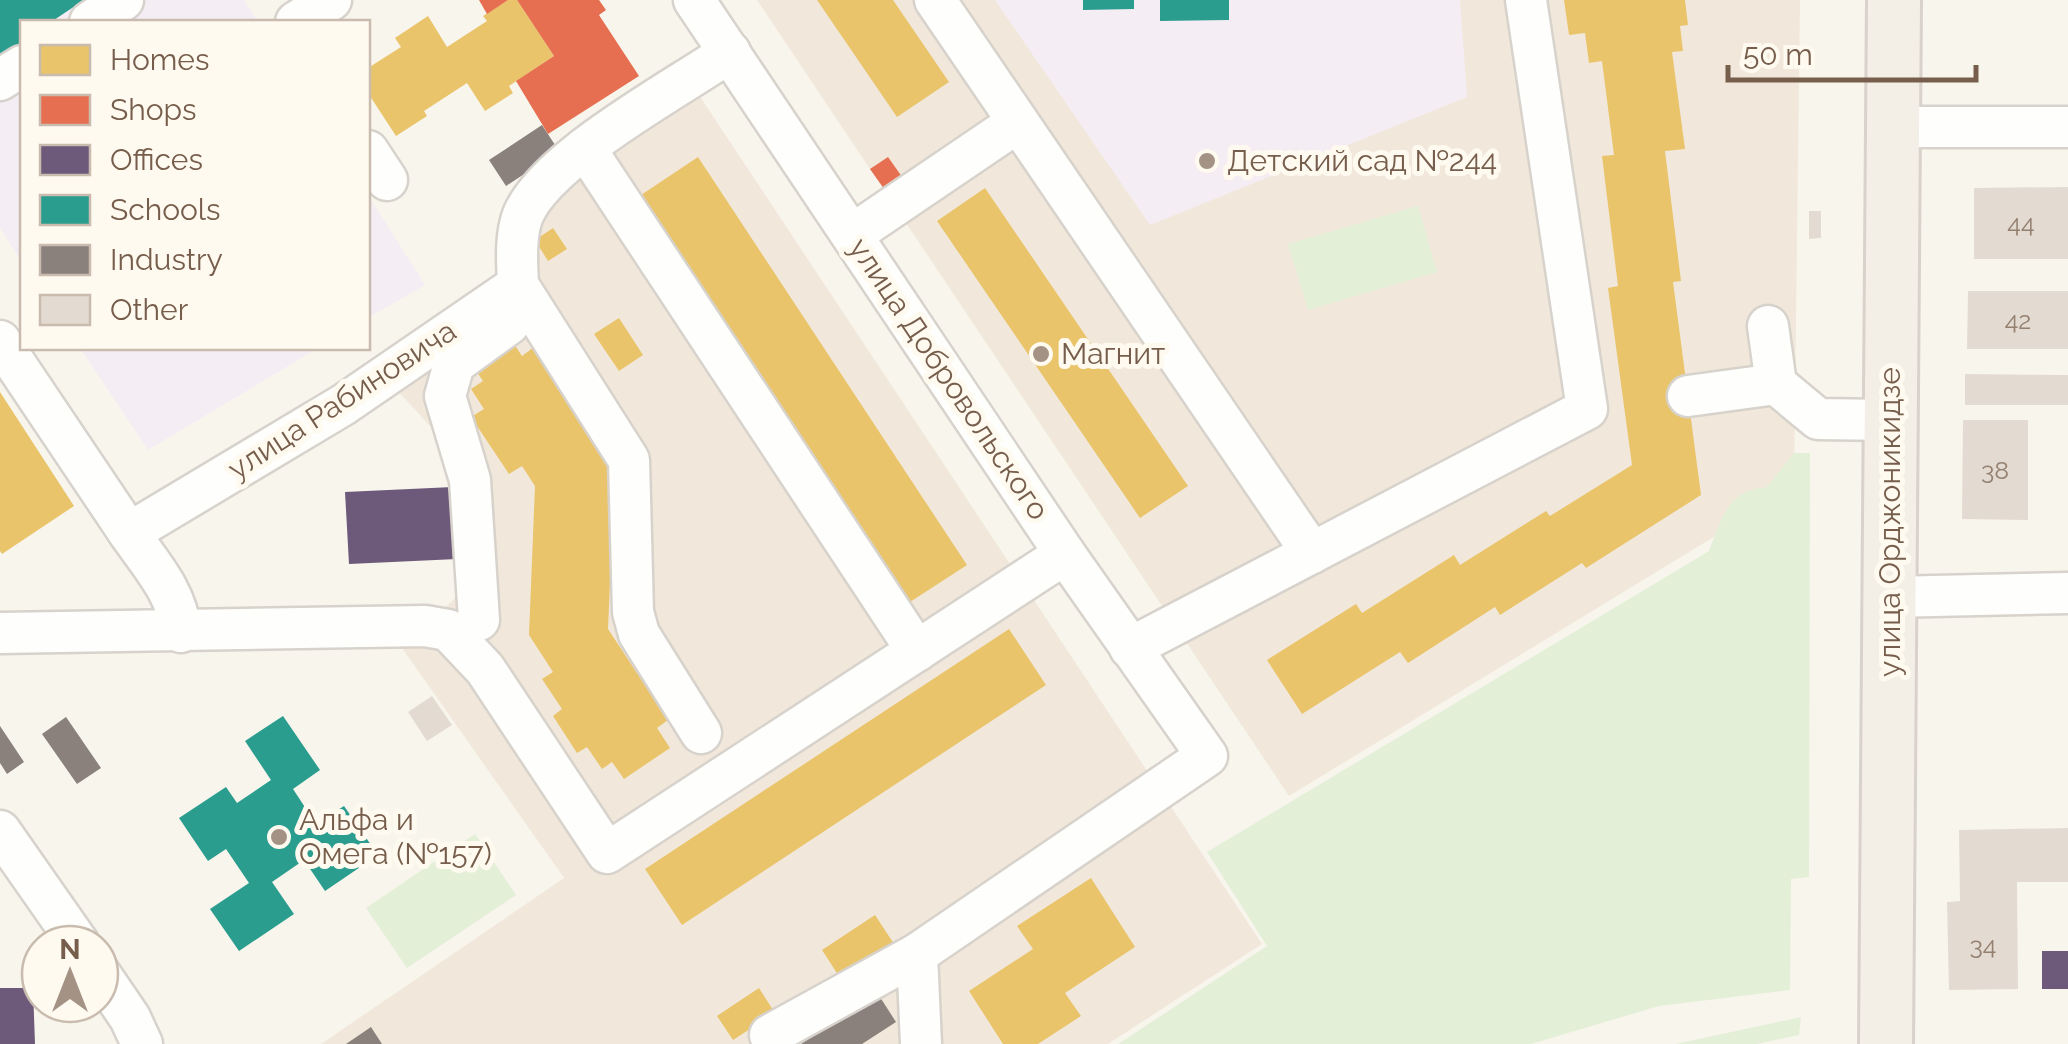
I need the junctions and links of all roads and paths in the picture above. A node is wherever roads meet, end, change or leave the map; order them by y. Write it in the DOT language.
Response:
graph roads {
  1 [pos="123,0"];
  2 [pos="331,0"];
  3 [pos="694,0"];
  4 [pos="935,0"];
  5 [pos="1526,0"];
  6 [pos="1894,0"];
  7 [pos="93,20"];
  8 [pos="299,20"];
  9 [pos="730,52"];
  10 [pos="1018,122"];
  11 [pos="2068,126"];
  12 [pos="1893,127"];
  13 [pos="585,148"];
  14 [pos="854,234"];
  15 [pos="525,296"];
  16 [pos="1768,326"];
  17 [pos="0,342"];
  18 [pos="1776,384"];
  19 [pos="1688,396"];
  20 [pos="1890,420"];
  21 [pos="129,533"];
  22 [pos="1312,552"];
  23 [pos="1066,554"];
  24 [pos="2068,593"];
  25 [pos="1889,597"];
  26 [pos="479,620"];
  27 [pos="0,632"];
  28 [pos="182,632"];
  29 [pos="1130,648"];
  30 [pos="917,651"];
  31 [pos="701,733"];
  32 [pos="0,831"];
  33 [pos="65,924"];
  34 [pos="917,954"];
  35 [pos="120,1003"];
  36 [pos="770,1036"];
  37 [pos="142,1044"];
  38 [pos="921,1044"];
  39 [pos="1886,1044"];
  1 -- 7 [label="street"];
  2 -- 8 [label="street"];
  3 -- 9 [label="street, улица Добровольского"];
  4 -- 10 [label="street"];
  5 -- 22 [label="street"];
  6 -- 12 [label="main road, улица Орджоникидзе"];
  9 -- 13 [label="street"];
  9 -- 14 [label="street, улица Добровольского"];
  10 -- 14 [label="street"];
  10 -- 22 [label="street"];
  11 -- 12 [label="street"];
  12 -- 20 [label="main road, улица Орджоникидзе"];
  13 -- 15 [label="street"];
  13 -- 30 [label="street"];
  14 -- 23 [label="street, улица Добровольского"];
  15 -- 21 [label="street, улица Рабиновича"];
  15 -- 26 [label="street"];
  15 -- 31 [label="street"];
  16 -- 18 [label="street"];
  17 -- 21 [label="street"];
  18 -- 19 [label="street"];
  18 -- 20 [label="street"];
  20 -- 25 [label="main road, улица Орджоникидзе"];
  21 -- 28 [label="street"];
  22 -- 29 [label="street"];
  23 -- 29 [label="street, улица Добровольского"];
  23 -- 30 [label="street"];
  24 -- 25 [label="street"];
  25 -- 39 [label="main road, улица Орджоникидзе"];
  27 -- 28 [label="street"];
  28 -- 30 [label="street"];
  29 -- 34 [label="street, улица Добровольского"];
  32 -- 33 [label="street"];
  34 -- 36 [label="street"];
  34 -- 38 [label="street"];
  35 -- 37 [label="street"];
}
